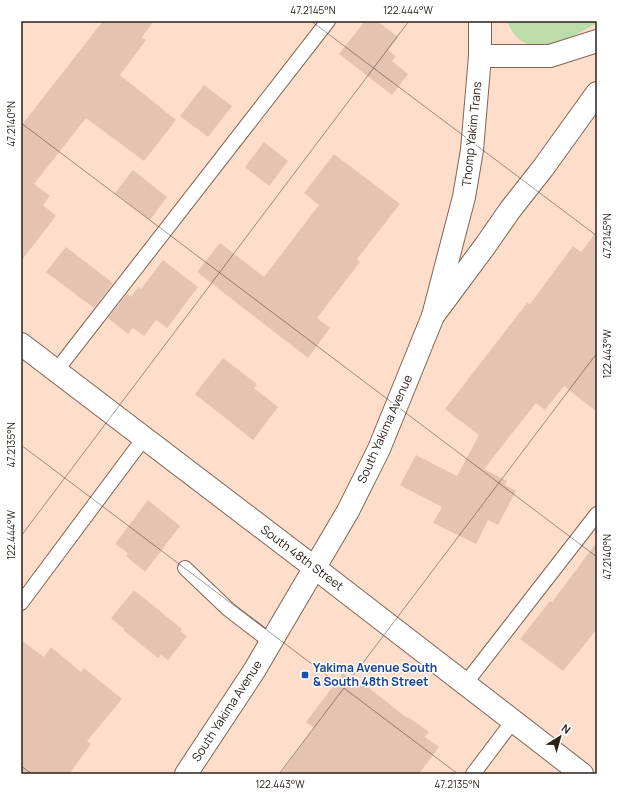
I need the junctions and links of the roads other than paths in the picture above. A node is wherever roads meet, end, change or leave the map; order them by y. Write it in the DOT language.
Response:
graph roads {
  1 [pos="328,21"];
  2 [pos="480,21"];
  3 [pos="597,40"];
  4 [pos="480,56"];
  5 [pos="597,93"];
  6 [pos="433,316"];
  7 [pos="21,344"];
  8 [pos="56,371"];
  9 [pos="144,438"];
  10 [pos="597,514"];
  11 [pos="185,568"];
  12 [pos="315,568"];
  13 [pos="21,603"];
  14 [pos="271,642"];
  15 [pos="465,684"];
  16 [pos="513,721"];
  17 [pos="186,774"];
  18 [pos="472,774"];
  19 [pos="582,774"];
  1 -- 8 [label="lane"];
  2 -- 4 [label="main road, Thomp Yakim Trans"];
  3 -- 4 [label="main road"];
  4 -- 6 [label="main road, Thomp Yakim Trans"];
  5 -- 6 [label="main road, South Yakima Avenue"];
  6 -- 12 [label="main road, South Yakima Avenue"];
  7 -- 8 [label="main road, South 48th Street"];
  8 -- 9 [label="main road, South 48th Street"];
  9 -- 12 [label="main road, South 48th Street"];
  9 -- 13 [label="lane"];
  10 -- 15 [label="lane"];
  11 -- 14 [label="lane"];
  12 -- 14 [label="main road, South Yakima Avenue"];
  12 -- 15 [label="main road, South 48th Street"];
  14 -- 17 [label="main road, South Yakima Avenue"];
  15 -- 16 [label="main road, South 48th Street"];
  16 -- 18 [label="lane"];
  16 -- 19 [label="main road, South 48th Street"];
}
